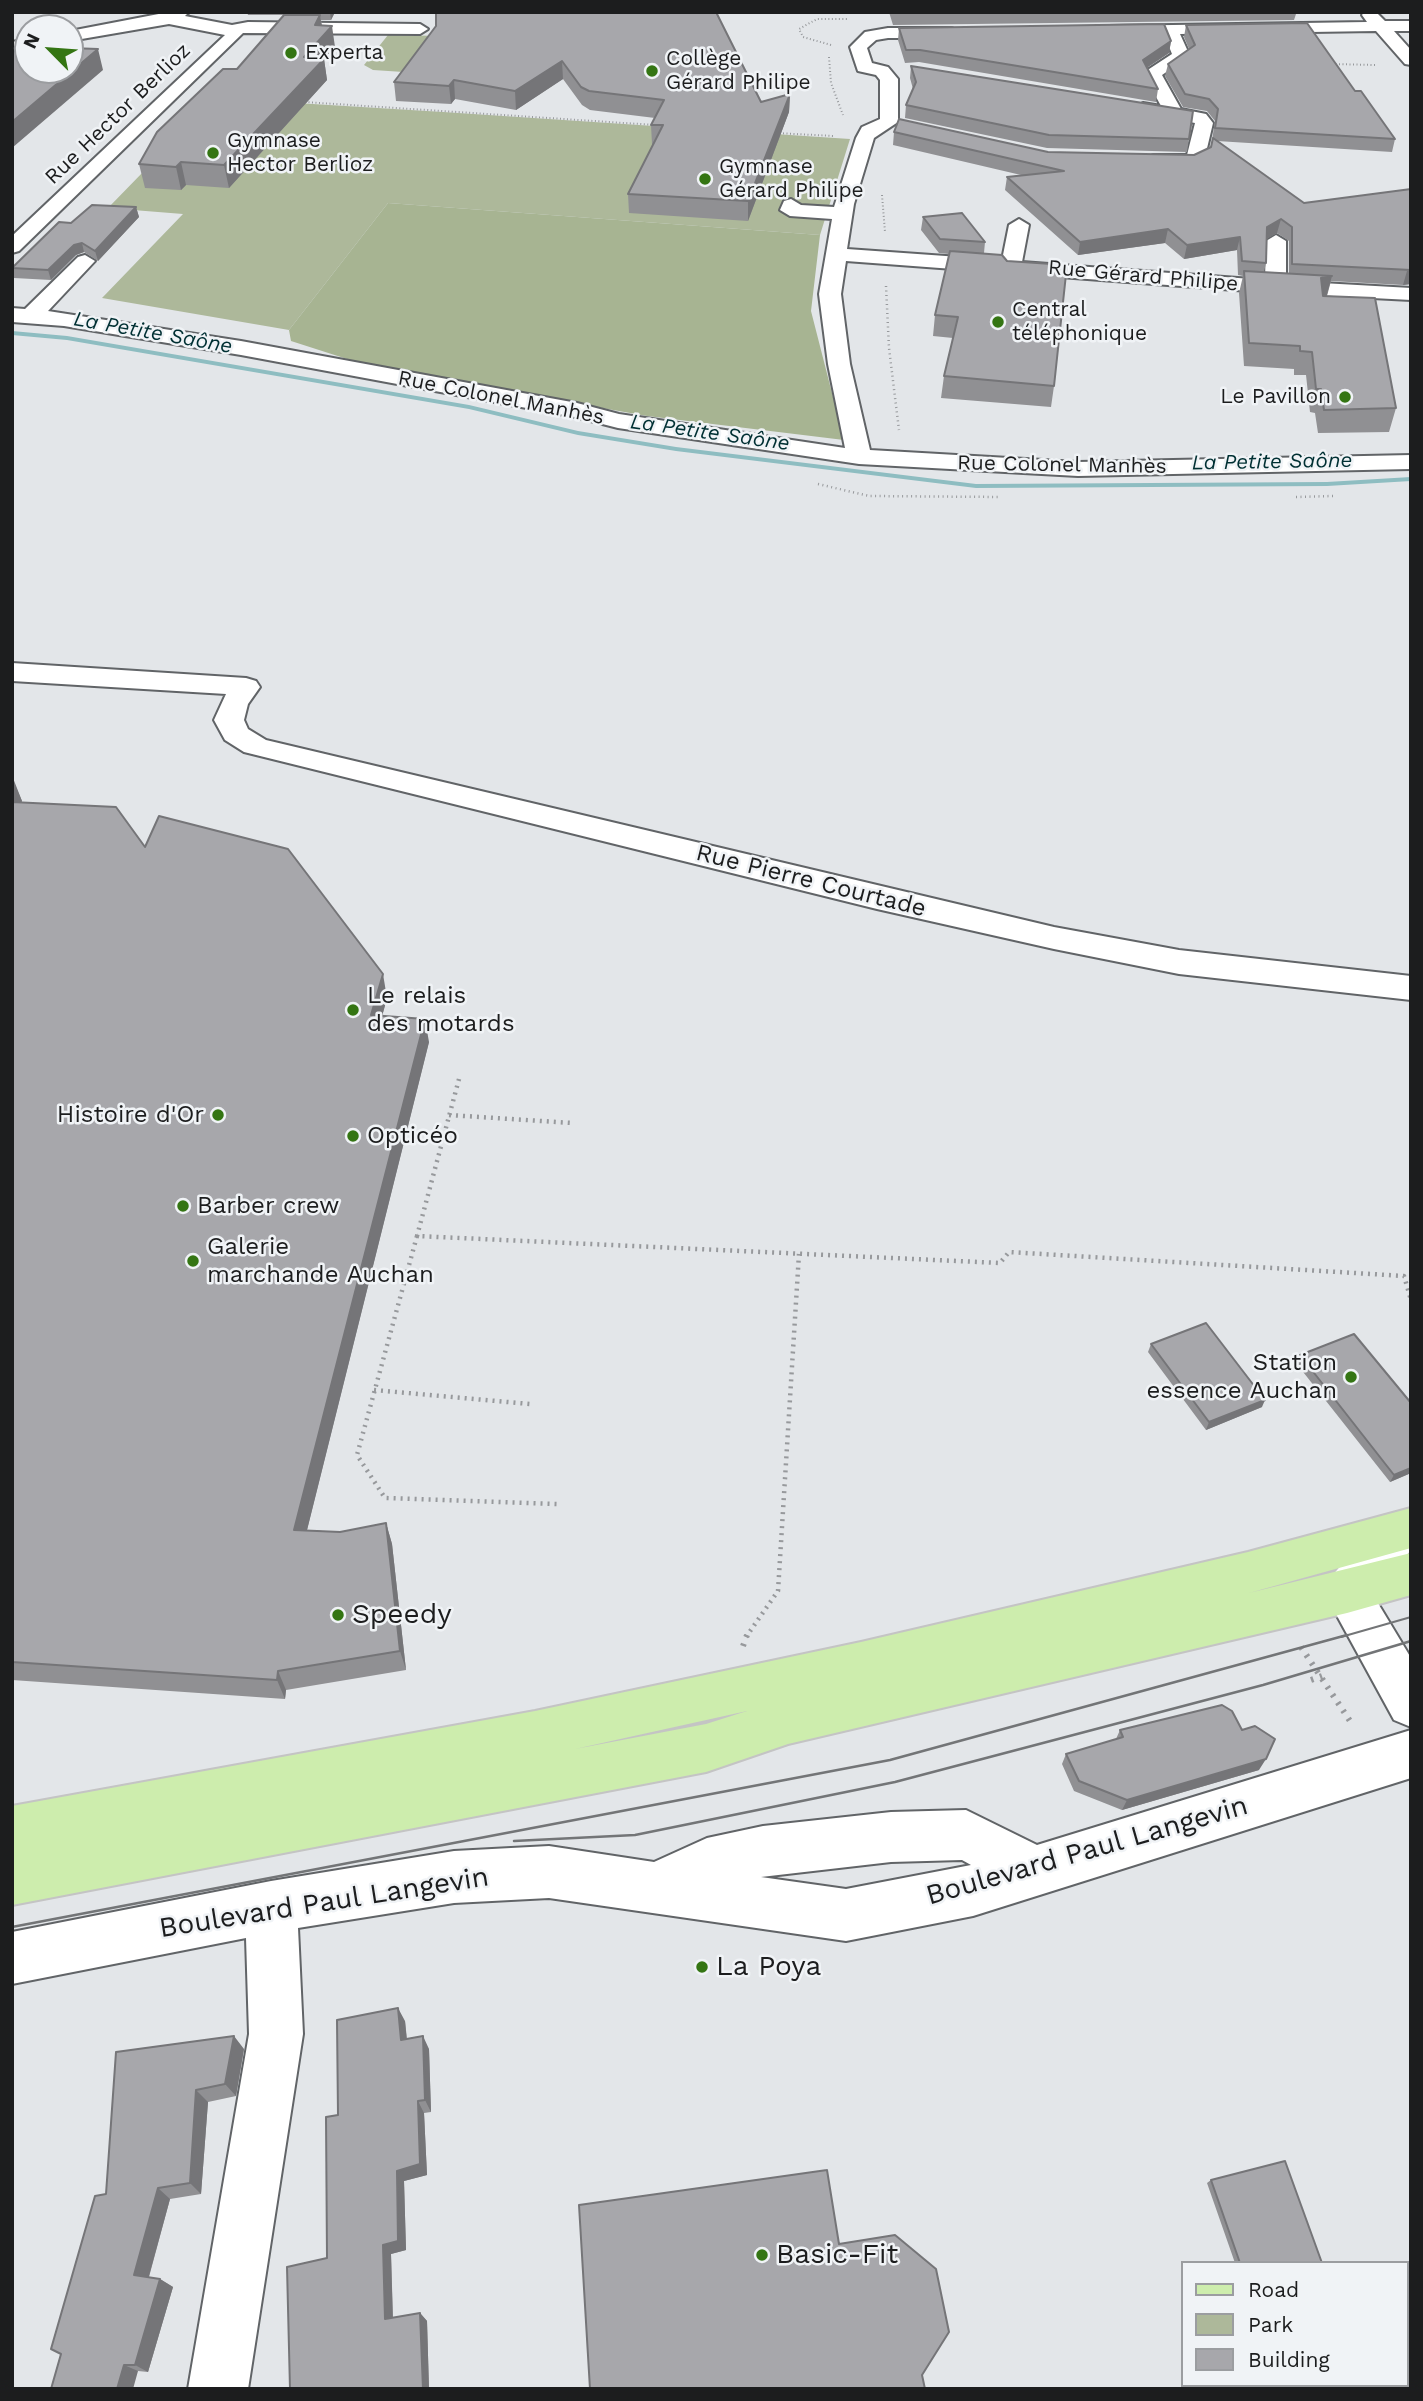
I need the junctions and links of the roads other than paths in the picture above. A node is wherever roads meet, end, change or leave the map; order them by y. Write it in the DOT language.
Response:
graph roads {
  1 [pos="1366,12"];
  2 [pos="175,16"];
  3 [pos="1383,26"];
  4 [pos="1411,26"];
  5 [pos="419,29"];
  6 [pos="233,30"];
  7 [pos="1096,30"];
  8 [pos="1170,30"];
  9 [pos="84,33"];
  10 [pos="969,33"];
  11 [pos="1411,60"];
  12 [pos="908,70"];
  13 [pos="882,71"];
  14 [pos="1122,104"];
  15 [pos="1174,113"];
  16 [pos="1129,160"];
  17 [pos="791,205"];
  18 [pos="843,214"];
  19 [pos="1019,225"];
  20 [pos="1276,241"];
  21 [pos="12,247"];
  22 [pos="837,254"];
  23 [pos="85,261"];
  24 [pos="1012,265"];
  25 [pos="1275,287"];
  26 [pos="1411,294"];
  27 [pos="21,316"];
  28 [pos="859,457"];
  29 [pos="1411,462"];
  30 [pos="12,672"];
  31 [pos="1411,988"];
  32 [pos="1406,1544"];
  33 [pos="1346,1592"];
  34 [pos="1411,1704"];
  35 [pos="1399,1758"];
  36 [pos="12,1832"];
  37 [pos="1033,1870"];
  38 [pos="12,1879"];
  39 [pos="657,1887"];
  40 [pos="271,1907"];
  41 [pos="12,1958"];
  42 [pos="218,2389"];
  1 -- 3 [label="street"];
  2 -- 6 [label="street, Rue Hector Berlioz"];
  2 -- 9 [label="street, Rue Hector Berlioz"];
  3 -- 4 [label="street"];
  3 -- 8 [label="street"];
  3 -- 11 [label="street"];
  5 -- 6 [label="street"];
  6 -- 21 [label="street, Rue Hector Berlioz"];
  7 -- 8 [label="street"];
  8 -- 15 [label="street"];
  10 -- 13 [label="street"];
  12 -- 13 [label="street"];
  13 -- 18 [label="street"];
  14 -- 15 [label="street"];
  15 -- 16 [label="street"];
  17 -- 18 [label="street"];
  18 -- 22 [label="street"];
  19 -- 24 [label="street, Rue Gérard Philipe"];
  20 -- 25 [label="street, Rue Gérard Philipe"];
  22 -- 24 [label="street, Rue Gérard Philipe"];
  22 -- 28 [label="street"];
  23 -- 27 [label="street"];
  24 -- 25 [label="street, Rue Gérard Philipe"];
  25 -- 26 [label="street, Rue Gérard Philipe"];
  27 -- 28 [label="street, Rue Colonel Manhès"];
  28 -- 29 [label="street, Rue Colonel Manhès"];
  30 -- 31 [label="street, Rue Pierre Courtade"];
  32 -- 33 [label="main road"];
  32 -- 36 [label="main road"];
  33 -- 34 [label="street"];
  33 -- 38 [label="main road"];
  35 -- 37 [label="street, Boulevard Paul Langevin"];
  37 -- 39 [label="street, Boulevard Paul Langevin"];
  37 -- 39 [label="street"];
  39 -- 40 [label="street, Boulevard Paul Langevin"];
  40 -- 41 [label="street, Boulevard Paul Langevin"];
  40 -- 42 [label="street"];
}
